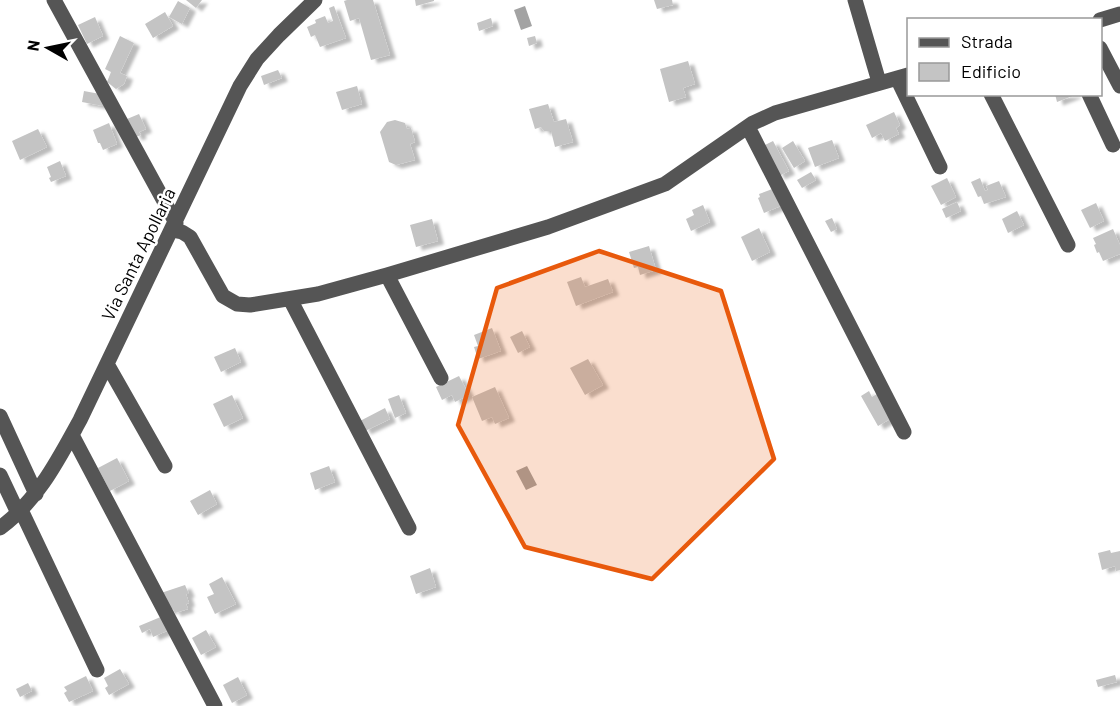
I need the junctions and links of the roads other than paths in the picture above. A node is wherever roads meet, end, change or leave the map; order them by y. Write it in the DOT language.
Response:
graph roads {
  1 [pos="54,0"];
  2 [pos="315,0"];
  3 [pos="855,0"];
  4 [pos="1120,14"];
  5 [pos="1102,20"];
  6 [pos="1102,50"];
  7 [pos="903,76"];
  8 [pos="879,82"];
  9 [pos="1120,86"];
  10 [pos="911,96"];
  11 [pos="992,96"];
  12 [pos="1090,96"];
  13 [pos="748,127"];
  14 [pos="1113,145"];
  15 [pos="940,167"];
  16 [pos="174,227"];
  17 [pos="1068,245"];
  18 [pos="387,275"];
  19 [pos="290,299"];
  20 [pos="107,364"];
  21 [pos="441,378"];
  22 [pos="0,416"];
  23 [pos="904,432"];
  24 [pos="72,435"];
  25 [pos="165,466"];
  26 [pos="0,475"];
  27 [pos="36,494"];
  28 [pos="20,512"];
  29 [pos="0,528"];
  30 [pos="409,528"];
  31 [pos="97,670"];
  32 [pos="215,706"];
  1 -- 16 [label="street"];
  2 -- 16 [label="street, Via Santa Apollaria"];
  3 -- 8 [label="street"];
  4 -- 5 [label="street"];
  6 -- 9 [label="street"];
  7 -- 8 [label="street"];
  8 -- 13 [label="street"];
  10 -- 15 [label="street"];
  11 -- 17 [label="street"];
  12 -- 14 [label="street"];
  13 -- 18 [label="street"];
  13 -- 23 [label="street"];
  16 -- 19 [label="street"];
  16 -- 20 [label="street, Via Santa Apollaria"];
  18 -- 19 [label="street"];
  18 -- 21 [label="street"];
  19 -- 30 [label="street"];
  20 -- 24 [label="street, Via Santa Apollaria"];
  20 -- 25 [label="street"];
  22 -- 27 [label="street"];
  24 -- 27 [label="street, Via Santa Apollaria"];
  24 -- 32 [label="street"];
  26 -- 28 [label="street"];
  27 -- 28 [label="street, Via Santa Apollaria"];
  28 -- 29 [label="street, Via Santa Apollaria"];
  28 -- 31 [label="street"];
}
